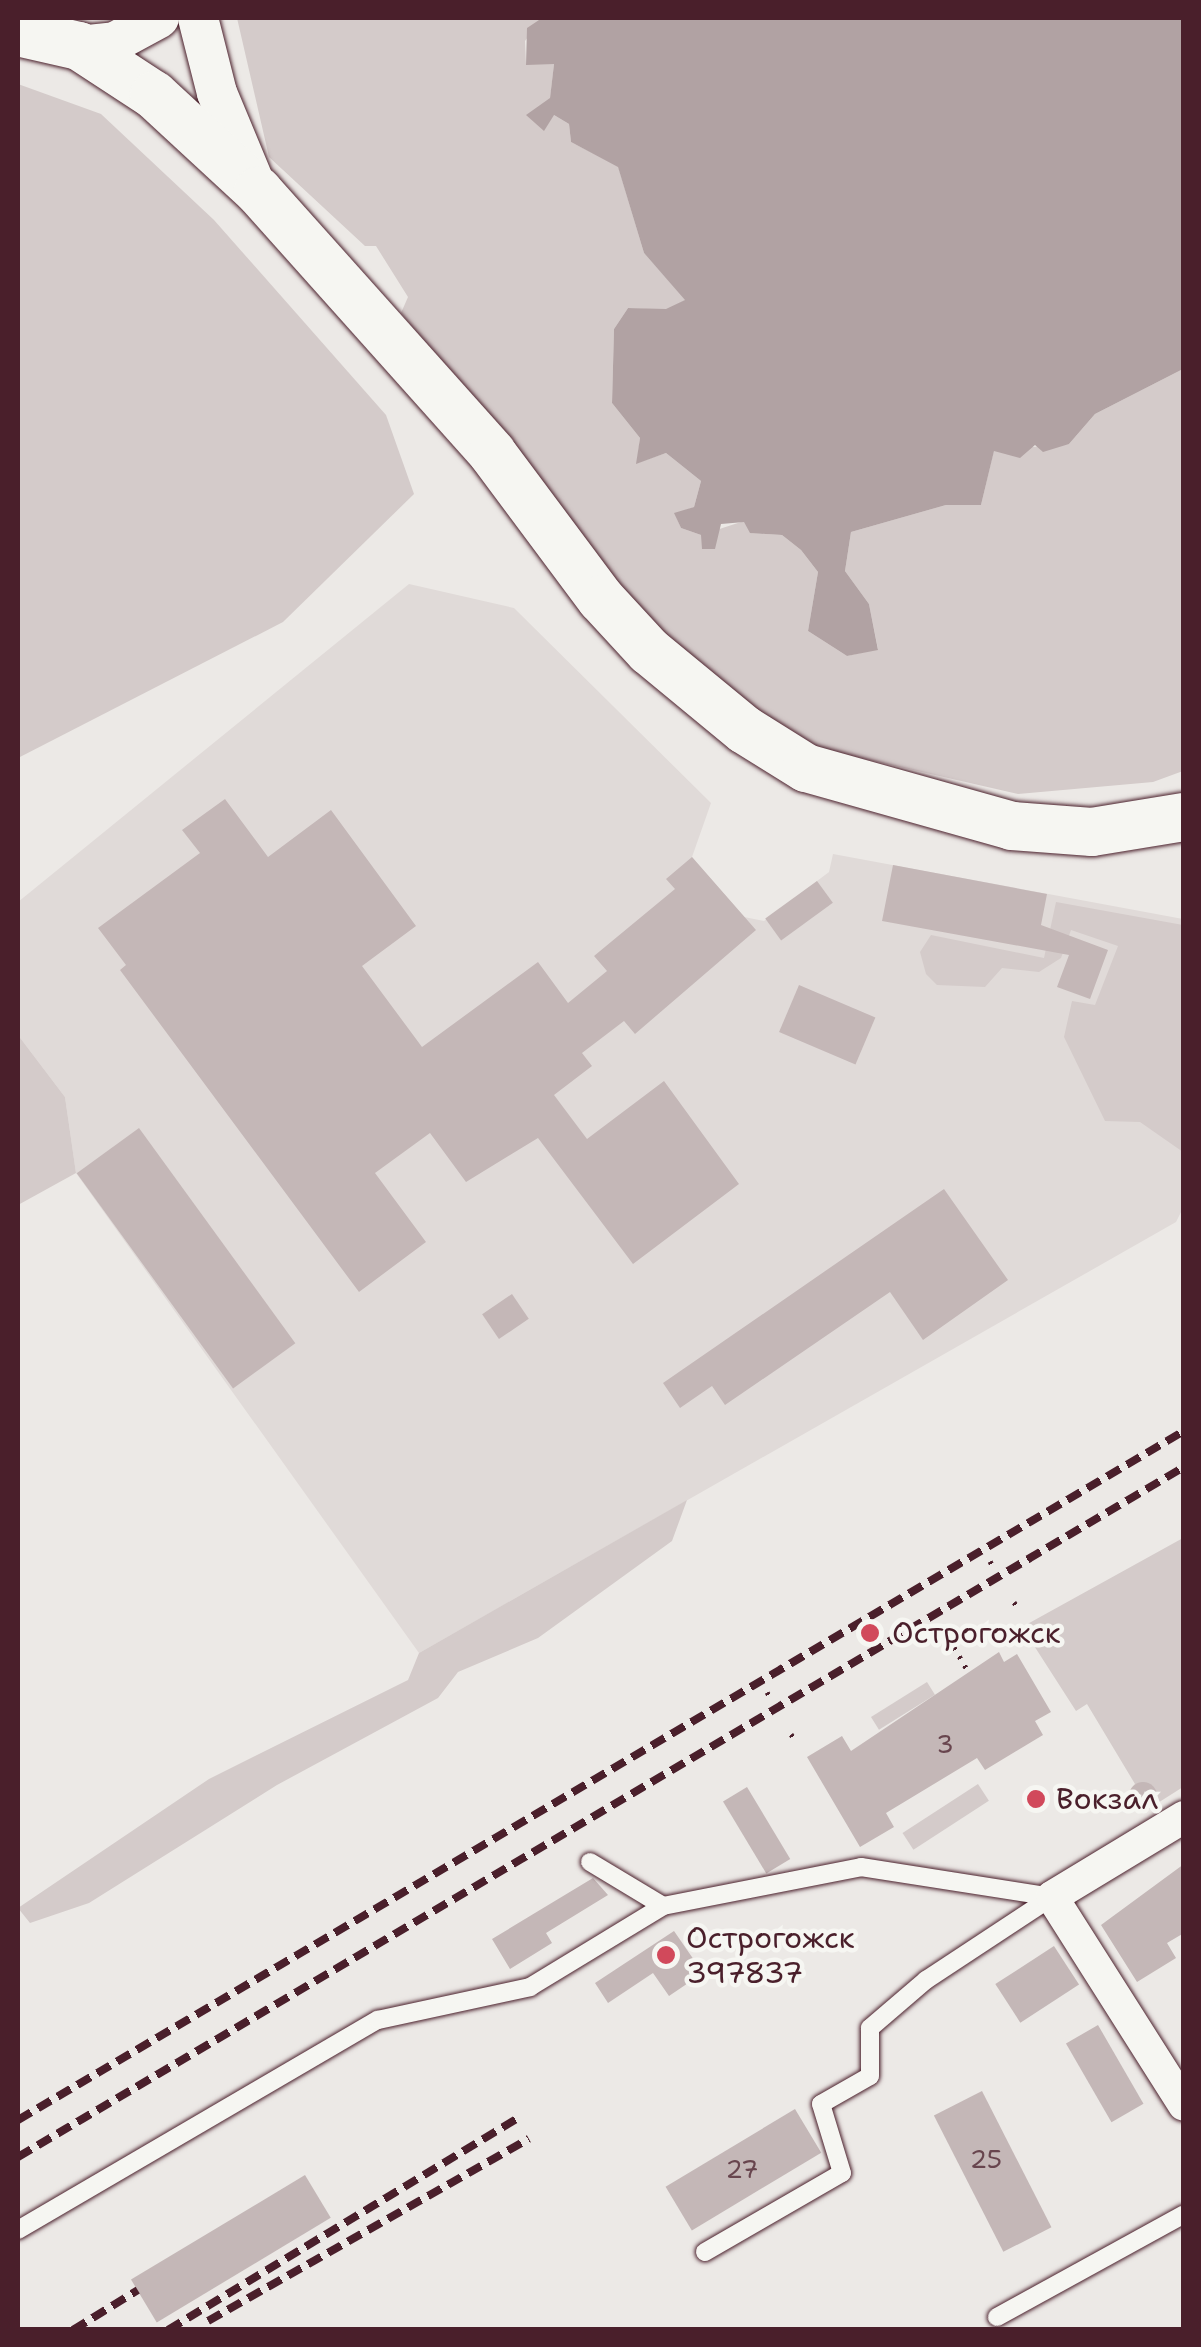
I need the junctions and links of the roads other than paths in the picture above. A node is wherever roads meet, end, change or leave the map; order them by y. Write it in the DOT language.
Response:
graph roads {
  1 [pos="158,18"];
  2 [pos="198,18"];
  3 [pos="18,32"];
  4 [pos="79,46"];
  5 [pos="258,190"];
  6 [pos="1176,826"];
  7 [pos="1184,1817"];
  8 [pos="590,1862"];
  9 [pos="1052,1897"];
  10 [pos="662,1906"];
  11 [pos="1184,2105"];
  12 [pos="1184,2214"];
  13 [pos="18,2230"];
  14 [pos="704,2252"];
  15 [pos="997,2317"];
  1 -- 4 [label="street"];
  2 -- 5 [label="street"];
  3 -- 4 [label="main road"];
  4 -- 5 [label="main road"];
  5 -- 6 [label="main road"];
  7 -- 9 [label="street"];
  8 -- 10 [label="lane"];
  9 -- 10 [label="lane"];
  9 -- 11 [label="street"];
  9 -- 14 [label="lane"];
  10 -- 13 [label="lane"];
  12 -- 15 [label="lane"];
}
